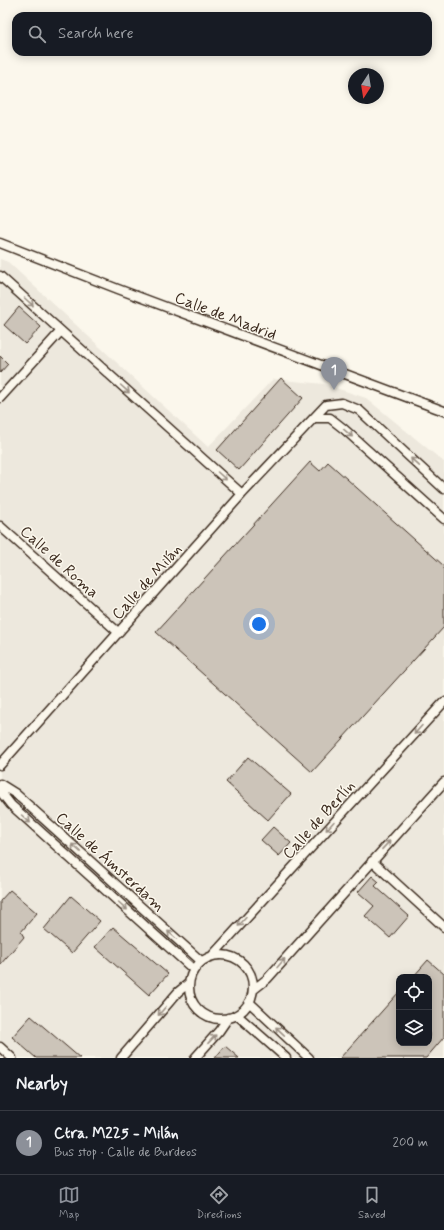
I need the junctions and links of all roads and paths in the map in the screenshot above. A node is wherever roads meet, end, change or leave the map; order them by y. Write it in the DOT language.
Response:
graph roads {
  1 [pos="0,243"];
  2 [pos="0,276"];
  3 [pos="61,331"];
  4 [pos="0,398"];
  5 [pos="444,411"];
  6 [pos="314,418"];
  7 [pos="444,489"];
  8 [pos="242,494"];
  9 [pos="444,519"];
  10 [pos="0,526"];
  11 [pos="119,633"];
  12 [pos="444,702"];
  13 [pos="0,765"];
  14 [pos="444,782"];
  15 [pos="0,784"];
  16 [pos="0,791"];
  17 [pos="372,860"];
  18 [pos="444,927"];
  19 [pos="212,956"];
  20 [pos="201,962"];
  21 [pos="194,970"];
  22 [pos="189,983"];
  23 [pos="253,990"];
  24 [pos="249,1002"];
  25 [pos="237,1015"];
  26 [pos="228,1018"];
  27 [pos="0,1047"];
  28 [pos="12,1058"];
  29 [pos="121,1058"];
  30 [pos="195,1058"];
  31 [pos="286,1058"];
  32 [pos="309,1058"];
  1 -- 5 [label="street, Calle de Madrid"];
  2 -- 3 [label="street, one-way"];
  3 -- 4 [label="street"];
  3 -- 8 [label="street, one-way"];
  7 -- 6 [label="street, Calle de Milán, one-way"];
  6 -- 8 [label="street, Calle de Milán"];
  6 -- 9 [label="street, one-way"];
  8 -- 11 [label="street, Calle de Milán"];
  10 -- 11 [label="street, Calle de Roma"];
  11 -- 13 [label="street, Calle de Milán"];
  12 -- 19 [label="street, Calle de Berlín, one-way"];
  17 -- 14 [label="street, one-way"];
  20 -- 15 [label="street, Calle de Ámsterdam, one-way"];
  16 -- 21 [label="street, Calle de Ámsterdam, one-way"];
  17 -- 18 [label="street"];
  23 -- 17 [label="street, one-way"];
  19 -- 20 [label="street"];
  19 -- 23 [label="street"];
  20 -- 21 [label="street"];
  21 -- 22 [label="street"];
  22 -- 26 [label="street"];
  22 -- 29 [label="street, one-way"];
  23 -- 24 [label="street"];
  24 -- 25 [label="street"];
  32 -- 24 [label="street, one-way"];
  25 -- 26 [label="street"];
  25 -- 31 [label="street"];
  30 -- 26 [label="street, one-way"];
  27 -- 28 [label="street"];
}
